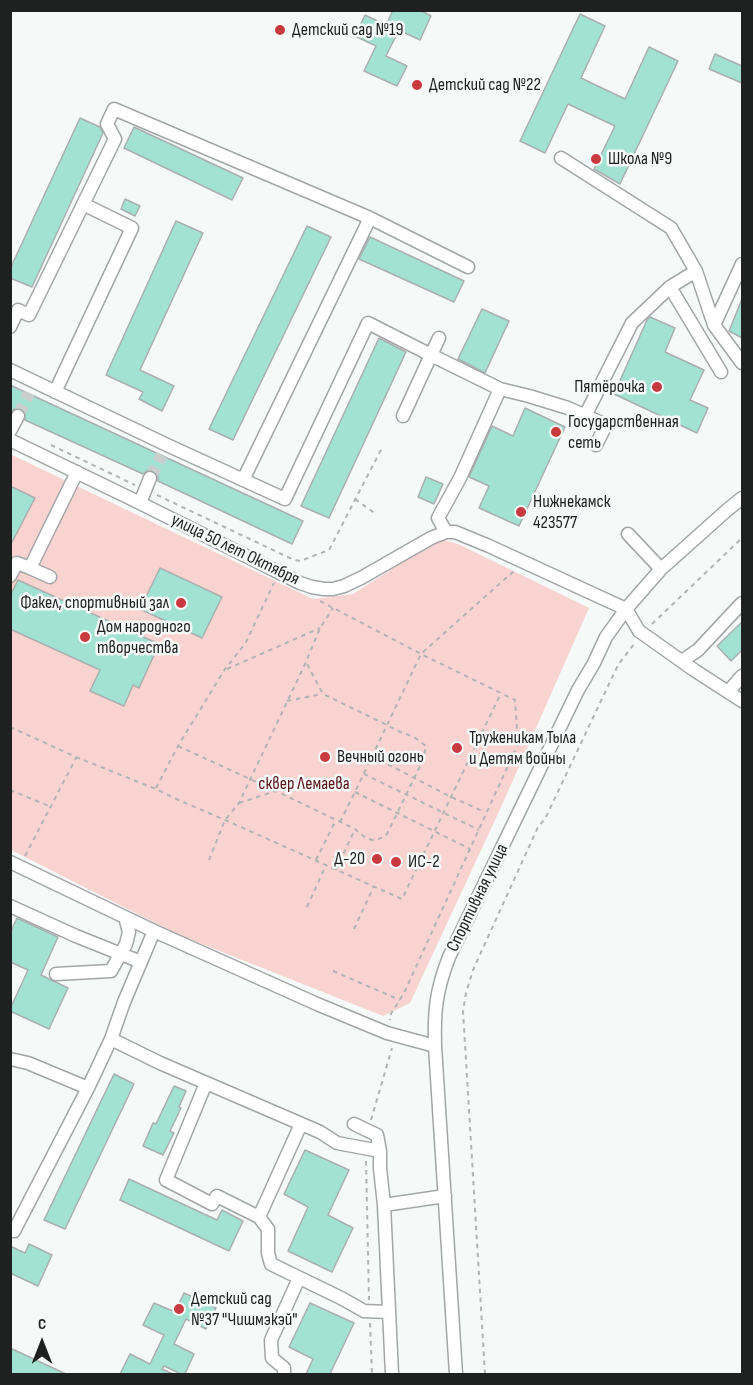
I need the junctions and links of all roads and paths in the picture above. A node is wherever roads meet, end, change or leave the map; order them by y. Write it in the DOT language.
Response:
graph roads {
  1 [pos="561,158"];
  2 [pos="83,204"];
  3 [pos="370,218"];
  4 [pos="742,264"];
  5 [pos="468,267"];
  6 [pos="696,271"];
  7 [pos="670,287"];
  8 [pos="11,325"];
  9 [pos="714,325"];
  10 [pos="439,338"];
  11 [pos="431,355"];
  12 [pos="742,363"];
  13 [pos="10,370"];
  14 [pos="721,372"];
  15 [pos="500,389"];
  16 [pos="55,392"];
  17 [pos="18,416"];
  18 [pos="403,416"];
  19 [pos="585,416"];
  20 [pos="10,431"];
  21 [pos="10,440"];
  22 [pos="46,442"];
  23 [pos="596,445"];
  24 [pos="383,446"];
  25 [pos="77,472"];
  26 [pos="150,478"];
  27 [pos="243,480"];
  28 [pos="137,485"];
  29 [pos="157,495"];
  30 [pos="742,498"];
  31 [pos="355,499"];
  32 [pos="140,502"];
  33 [pos="376,514"];
  34 [pos="446,532"];
  35 [pos="628,534"];
  36 [pos="742,538"];
  37 [pos="289,557"];
  38 [pos="30,568"];
  39 [pos="518,568"];
  40 [pos="661,569"];
  41 [pos="279,572"];
  42 [pos="10,576"];
  43 [pos="50,577"];
  44 [pos="314,598"];
  45 [pos="742,603"];
  46 [pos="333,608"];
  47 [pos="626,609"];
  48 [pos="320,628"];
  49 [pos="642,633"];
  50 [pos="421,654"];
  51 [pos="682,661"];
  52 [pos="306,662"];
  53 [pos="225,669"];
  54 [pos="742,676"];
  55 [pos="728,692"];
  56 [pos="501,693"];
  57 [pos="323,694"];
  58 [pos="287,701"];
  59 [pos="742,701"];
  60 [pos="387,725"];
  61 [pos="10,727"];
  62 [pos="178,746"];
  63 [pos="372,756"];
  64 [pos="76,757"];
  65 [pos="364,774"];
  66 [pos="414,778"];
  67 [pos="249,780"];
  68 [pos="156,789"];
  69 [pos="10,790"];
  70 [pos="276,791"];
  71 [pos="355,792"];
  72 [pos="406,795"];
  73 [pos="451,796"];
  74 [pos="239,803"];
  75 [pos="50,806"];
  76 [pos="398,813"];
  77 [pos="443,813"];
  78 [pos="486,813"];
  79 [pos="225,820"];
  80 [pos="336,820"];
  81 [pos="340,822"];
  82 [pos="355,828"];
  83 [pos="479,830"];
  84 [pos="434,832"];
  85 [pos="470,849"];
  86 [pos="316,860"];
  87 [pos="209,861"];
  88 [pos="15,864"];
  89 [pos="326,865"];
  90 [pos="336,870"];
  91 [pos="374,886"];
  92 [pos="10,906"];
  93 [pos="307,907"];
  94 [pos="125,917"];
  95 [pos="354,929"];
  96 [pos="154,931"];
  97 [pos="120,954"];
  98 [pos="141,962"];
  99 [pos="333,971"];
  100 [pos="56,974"];
  101 [pos="400,1000"];
  102 [pos="396,1036"];
  103 [pos="111,1039"];
  104 [pos="435,1046"];
  105 [pos="10,1059"];
  106 [pos="206,1083"];
  107 [pos="88,1088"];
  108 [pos="301,1124"];
  109 [pos="354,1124"];
  110 [pos="380,1151"];
  111 [pos="445,1196"];
  112 [pos="384,1205"];
  113 [pos="259,1217"];
  114 [pos="10,1230"];
  115 [pos="299,1278"];
  116 [pos="388,1312"];
  117 [pos="284,1374"];
  118 [pos="392,1374"];
  119 [pos="456,1374"];
  120 [pos="485,1374"];
  1 -- 6 [label="street"];
  2 -- 3 [label="street"];
  2 -- 8 [label="street"];
  2 -- 16 [label="street"];
  3 -- 5 [label="street"];
  3 -- 27 [label="street"];
  4 -- 9 [label="street"];
  6 -- 7 [label="street"];
  6 -- 9 [label="street"];
  7 -- 14 [label="street"];
  7 -- 19 [label="street"];
  9 -- 12 [label="street"];
  10 -- 11 [label="street"];
  11 -- 15 [label="street"];
  11 -- 18 [label="street"];
  11 -- 27 [label="street"];
  13 -- 16 [label="street"];
  15 -- 19 [label="street"];
  15 -- 34 [label="street"];
  16 -- 27 [label="street"];
  17 -- 20 [label="street"];
  19 -- 23 [label="street"];
  21 -- 25 [label="street, улица 50 лет Октября"];
  22 -- 28 [label="path"];
  24 -- 31 [label="path"];
  25 -- 32 [label="street, улица 50 лет Октября"];
  25 -- 38 [label="street"];
  26 -- 32 [label="street"];
  29 -- 37 [label="path"];
  30 -- 40 [label="street, Спортивная улица"];
  31 -- 33 [label="path"];
  31 -- 37 [label="path"];
  32 -- 41 [label="street, улица 50 лет Октября"];
  34 -- 41 [label="street, улица 50 лет Октября"];
  34 -- 47 [label="street"];
  35 -- 40 [label="street"];
  36 -- 49 [label="path"];
  37 -- 41 [label="path"];
  38 -- 42 [label="street"];
  38 -- 43 [label="street"];
  39 -- 50 [label="path"];
  40 -- 47 [label="street, Спортивная улица"];
  41 -- 53 [label="path"];
  44 -- 46 [label="path"];
  45 -- 51 [label="street"];
  46 -- 48 [label="path"];
  46 -- 50 [label="path"];
  47 -- 49 [label="street"];
  47 -- 104 [label="street, Спортивная улица"];
  48 -- 52 [label="path"];
  48 -- 53 [label="path"];
  49 -- 51 [label="street"];
  49 -- 120 [label="path"];
  50 -- 56 [label="path"];
  50 -- 60 [label="path"];
  51 -- 55 [label="street"];
  52 -- 57 [label="path"];
  52 -- 58 [label="path"];
  53 -- 62 [label="path"];
  54 -- 55 [label="street"];
  55 -- 59 [label="street"];
  56 -- 73 [label="path"];
  56 -- 78 [label="path"];
  57 -- 58 [label="path"];
  57 -- 60 [label="path"];
  58 -- 67 [label="path"];
  60 -- 63 [label="path"];
  60 -- 66 [label="path"];
  61 -- 64 [label="path"];
  62 -- 67 [label="path"];
  62 -- 68 [label="path"];
  63 -- 65 [label="path"];
  63 -- 66 [label="path"];
  64 -- 68 [label="path"];
  64 -- 75 [label="path"];
  65 -- 71 [label="path"];
  65 -- 72 [label="path"];
  66 -- 72 [label="path"];
  66 -- 73 [label="path"];
  67 -- 70 [label="path"];
  67 -- 74 [label="path"];
  68 -- 79 [label="path"];
  69 -- 75 [label="path"];
  70 -- 74 [label="path"];
  70 -- 80 [label="path"];
  71 -- 76 [label="path"];
  71 -- 81 [label="path"];
  72 -- 76 [label="path"];
  72 -- 77 [label="path"];
  73 -- 77 [label="path"];
  73 -- 78 [label="path"];
  74 -- 79 [label="path"];
  75 -- 88 [label="path"];
  76 -- 82 [label="path"];
  76 -- 84 [label="path"];
  77 -- 83 [label="path"];
  77 -- 84 [label="path"];
  78 -- 83 [label="path"];
  79 -- 86 [label="path"];
  79 -- 87 [label="path"];
  80 -- 81 [label="path"];
  80 -- 86 [label="path"];
  81 -- 82 [label="path"];
  82 -- 90 [label="path"];
  83 -- 85 [label="path"];
  84 -- 85 [label="path"];
  84 -- 91 [label="path"];
  85 -- 101 [label="path"];
  86 -- 89 [label="path"];
  88 -- 94 [label="street"];
  89 -- 90 [label="path"];
  89 -- 93 [label="path"];
  90 -- 91 [label="path"];
  91 -- 95 [label="path"];
  92 -- 97 [label="street"];
  94 -- 96 [label="street"];
  94 -- 97 [label="street"];
  96 -- 98 [label="street"];
  96 -- 102 [label="street"];
  97 -- 98 [label="street"];
  97 -- 100 [label="street"];
  98 -- 103 [label="street"];
  99 -- 101 [label="path"];
  101 -- 102 [label="path"];
  102 -- 104 [label="street"];
  103 -- 106 [label="street"];
  103 -- 107 [label="street"];
  104 -- 111 [label="street, Спортивная улица"];
  105 -- 107 [label="street"];
  106 -- 108 [label="street"];
  106 -- 113 [label="street"];
  107 -- 114 [label="street"];
  108 -- 110 [label="street"];
  108 -- 113 [label="street"];
  109 -- 110 [label="street"];
  110 -- 112 [label="street"];
  111 -- 112 [label="street"];
  111 -- 119 [label="street, Спортивная улица"];
  112 -- 116 [label="street"];
  113 -- 115 [label="street"];
  115 -- 116 [label="street"];
  115 -- 117 [label="street"];
  116 -- 118 [label="street"];
}
